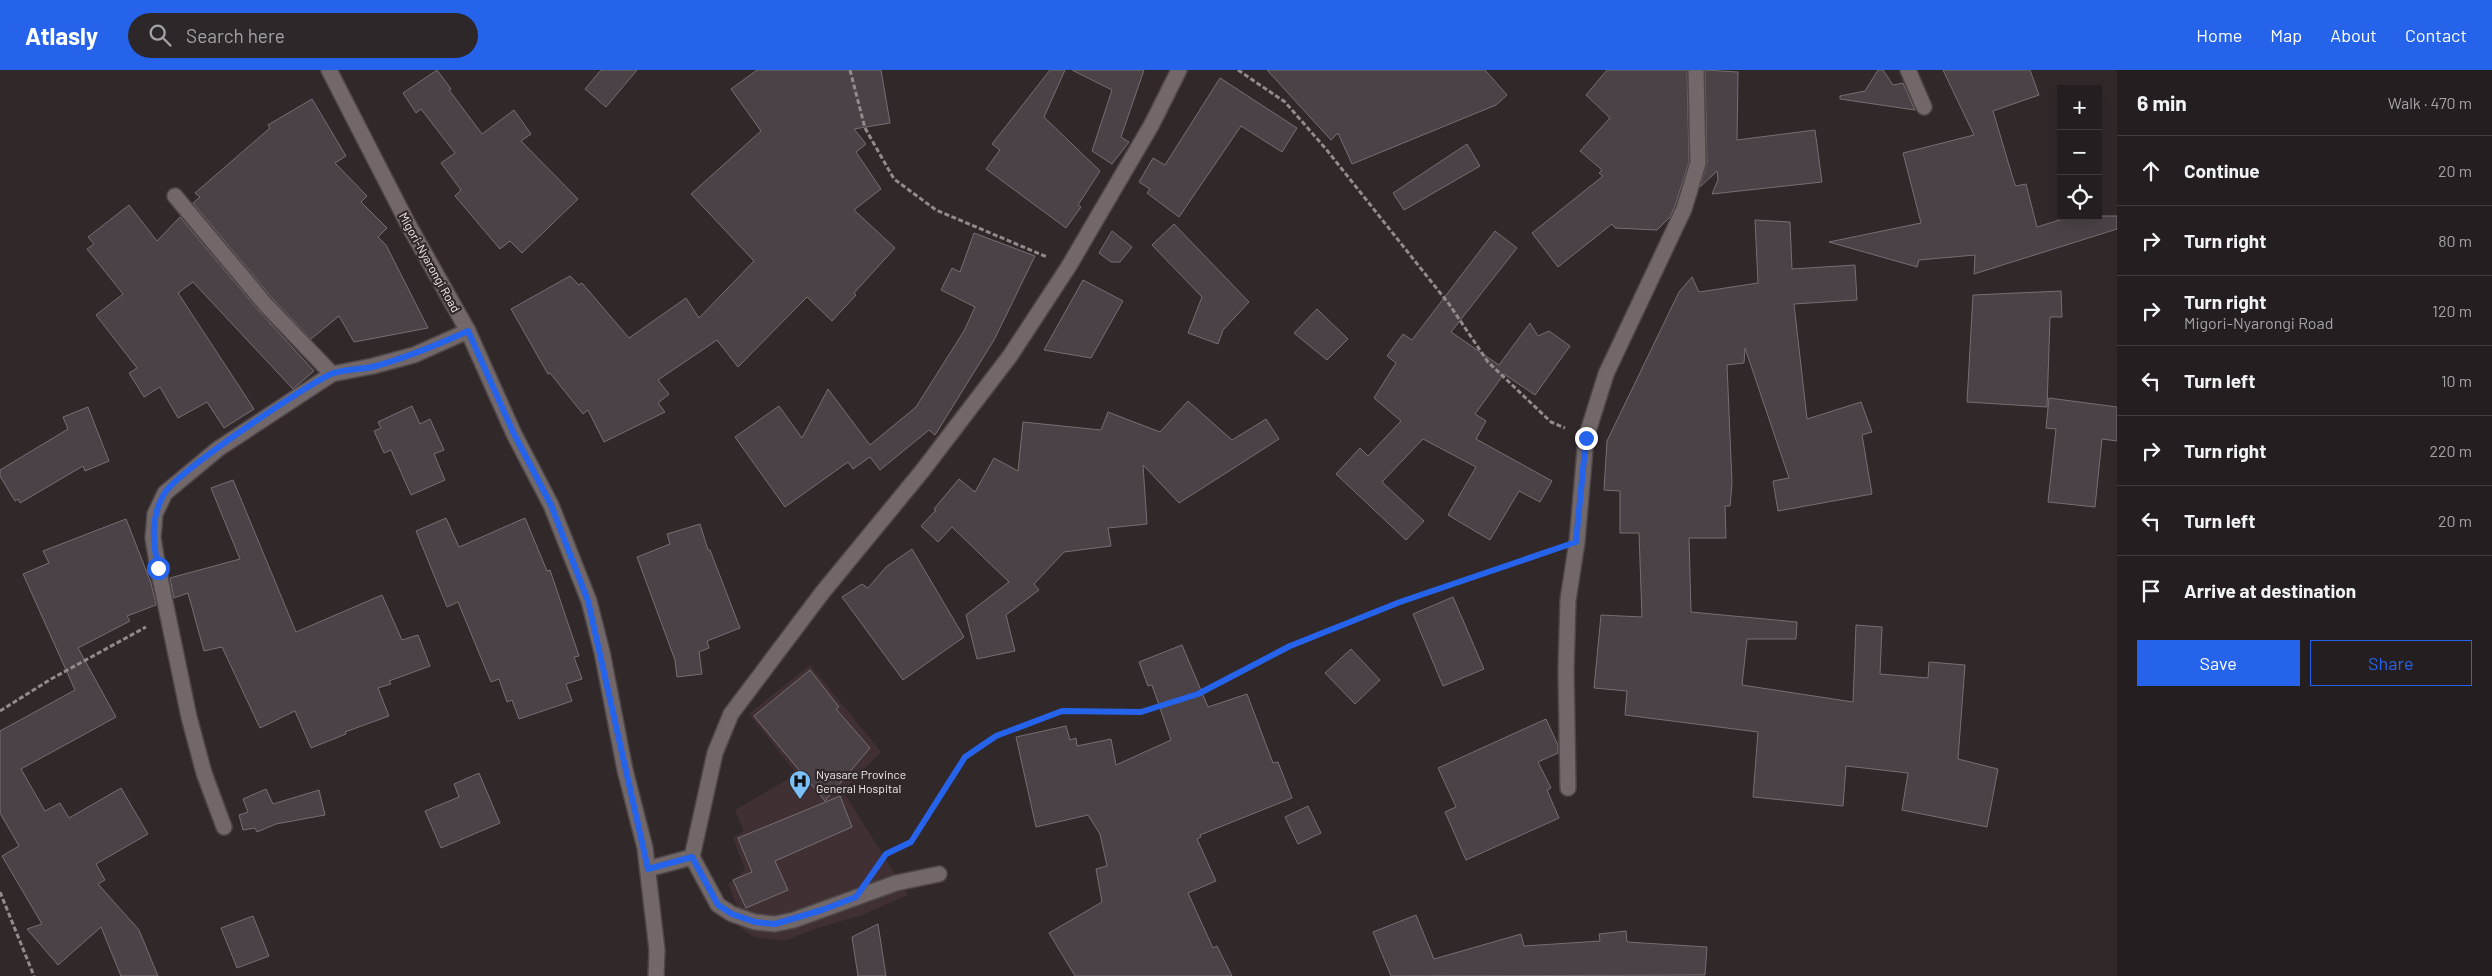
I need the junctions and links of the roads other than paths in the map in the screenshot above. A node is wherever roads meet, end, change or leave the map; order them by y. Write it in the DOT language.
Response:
graph roads {
  1 [pos="329,70"];
  2 [pos="1179,70"];
  3 [pos="1696,70"];
  4 [pos="1908,70"];
  5 [pos="1924,107"];
  6 [pos="175,196"];
  7 [pos="468,331"];
  8 [pos="332,374"];
  9 [pos="1568,788"];
  10 [pos="224,827"];
  11 [pos="692,857"];
  12 [pos="648,869"];
  13 [pos="940,874"];
  14 [pos="656,976"];
  1 -- 7 [label="street, Migori-Nyarongi Road"];
  2 -- 11 [label="street"];
  3 -- 9 [label="street"];
  4 -- 5 [label="street"];
  6 -- 8 [label="street"];
  7 -- 8 [label="street"];
  7 -- 12 [label="street, Migori-Nyarongi Road"];
  8 -- 10 [label="street"];
  11 -- 12 [label="street"];
  11 -- 13 [label="street"];
  12 -- 14 [label="street, Migori-Nyarongi Road"];
}
